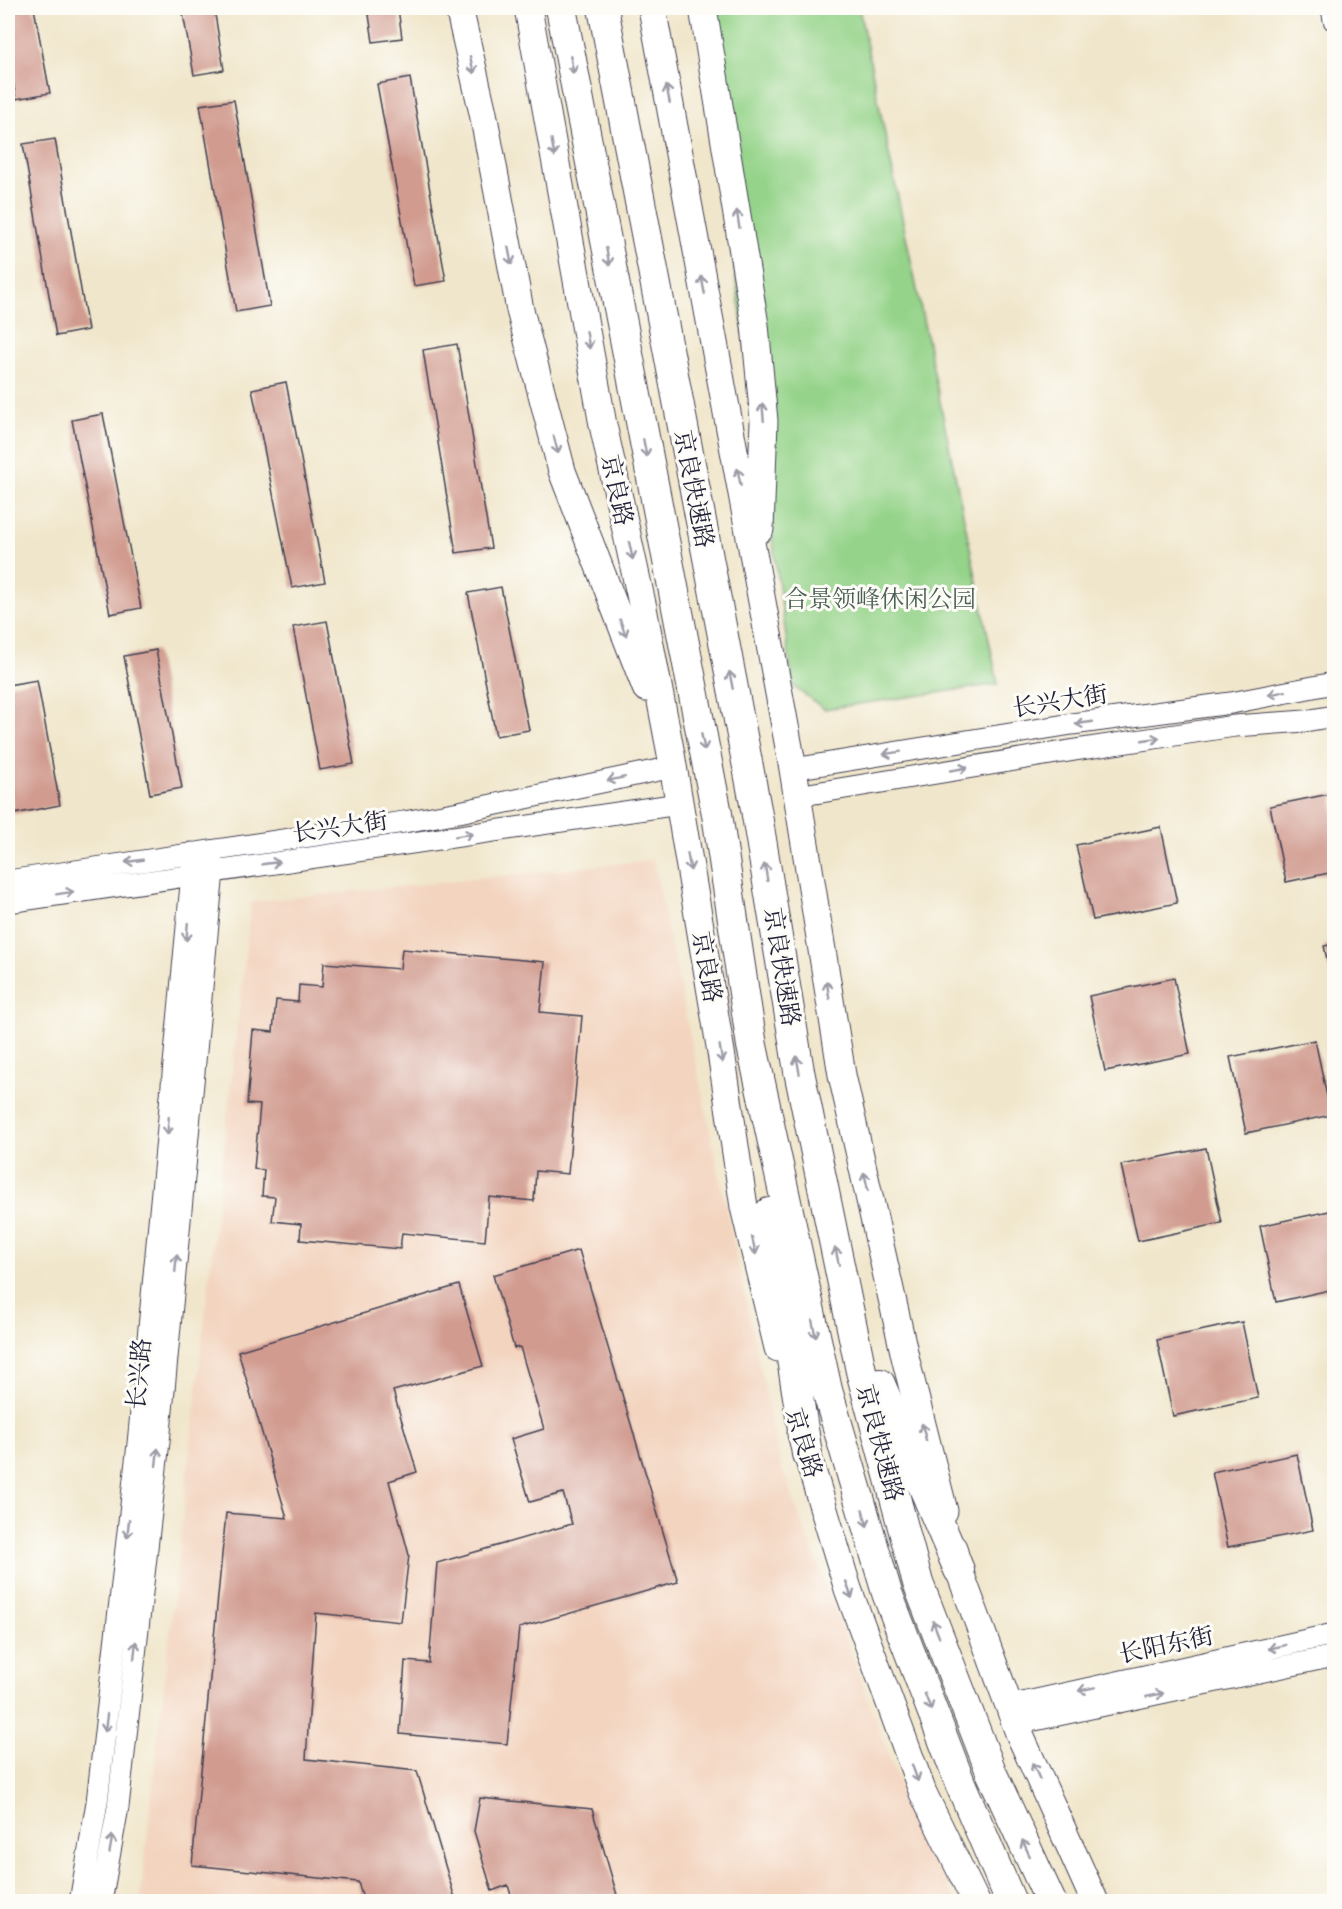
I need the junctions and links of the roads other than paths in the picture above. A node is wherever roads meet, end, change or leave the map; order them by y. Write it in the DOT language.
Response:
graph roads {
  1 [pos="459,8"];
  2 [pos="528,8"];
  3 [pos="561,8"];
  4 [pos="603,8"];
  5 [pos="652,8"];
  6 [pos="703,8"];
  7 [pos="1332,8"];
  8 [pos="1335,20"];
  9 [pos="761,597"];
  10 [pos="1335,683"];
  11 [pos="1335,716"];
  12 [pos="672,760"];
  13 [pos="793,769"];
  14 [pos="797,796"];
  15 [pos="679,804"];
  16 [pos="202,862"];
  17 [pos="8,881"];
  18 [pos="8,902"];
  19 [pos="753,1046"];
  20 [pos="849,1313"];
  21 [pos="807,1454"];
  22 [pos="959,1570"];
  23 [pos="1335,1634"];
  24 [pos="1335,1656"];
  25 [pos="1012,1715"];
  26 [pos="80,1902"];
  27 [pos="101,1902"];
  28 [pos="976,1902"];
  29 [pos="1011,1902"];
  30 [pos="1051,1902"];
  31 [pos="1095,1902"];
  1 -- 12 [label="main road, one-way"];
  2 -- 12 [label="main road, 京良路, one-way"];
  3 -- 19 [label="highway, 京良快速路, one-way"];
  20 -- 4 [label="highway, 京良快速路, one-way"];
  9 -- 5 [label="main road, one-way"];
  9 -- 6 [label="main road, one-way"];
  7 -- 8 [label="street"];
  9 -- 13 [label="main road"];
  10 -- 13 [label="street, 长兴大街, one-way"];
  14 -- 11 [label="street, 长兴大街, one-way"];
  12 -- 15 [label="main road, 京良路"];
  12 -- 16 [label="street, 长兴大街, one-way"];
  13 -- 14 [label="main road"];
  22 -- 14 [label="main road, one-way"];
  16 -- 15 [label="street, 长兴大街, one-way"];
  15 -- 21 [label="main road, 京良路, one-way"];
  16 -- 17 [label="street, 长兴大街, one-way"];
  18 -- 16 [label="street, 长兴大街, one-way"];
  16 -- 26 [label="street, 长兴路, one-way"];
  27 -- 16 [label="street, 长兴路, one-way"];
  19 -- 21 [label="highway"];
  19 -- 29 [label="highway, 京良快速路, one-way"];
  20 -- 22 [label="highway"];
  30 -- 20 [label="highway, 京良快速路, one-way"];
  21 -- 28 [label="main road, 京良路, one-way"];
  22 -- 25 [label="main road"];
  23 -- 25 [label="street, 长阳东街, one-way"];
  25 -- 24 [label="street, 长阳东街, one-way"];
  31 -- 25 [label="main road, one-way"];
}
